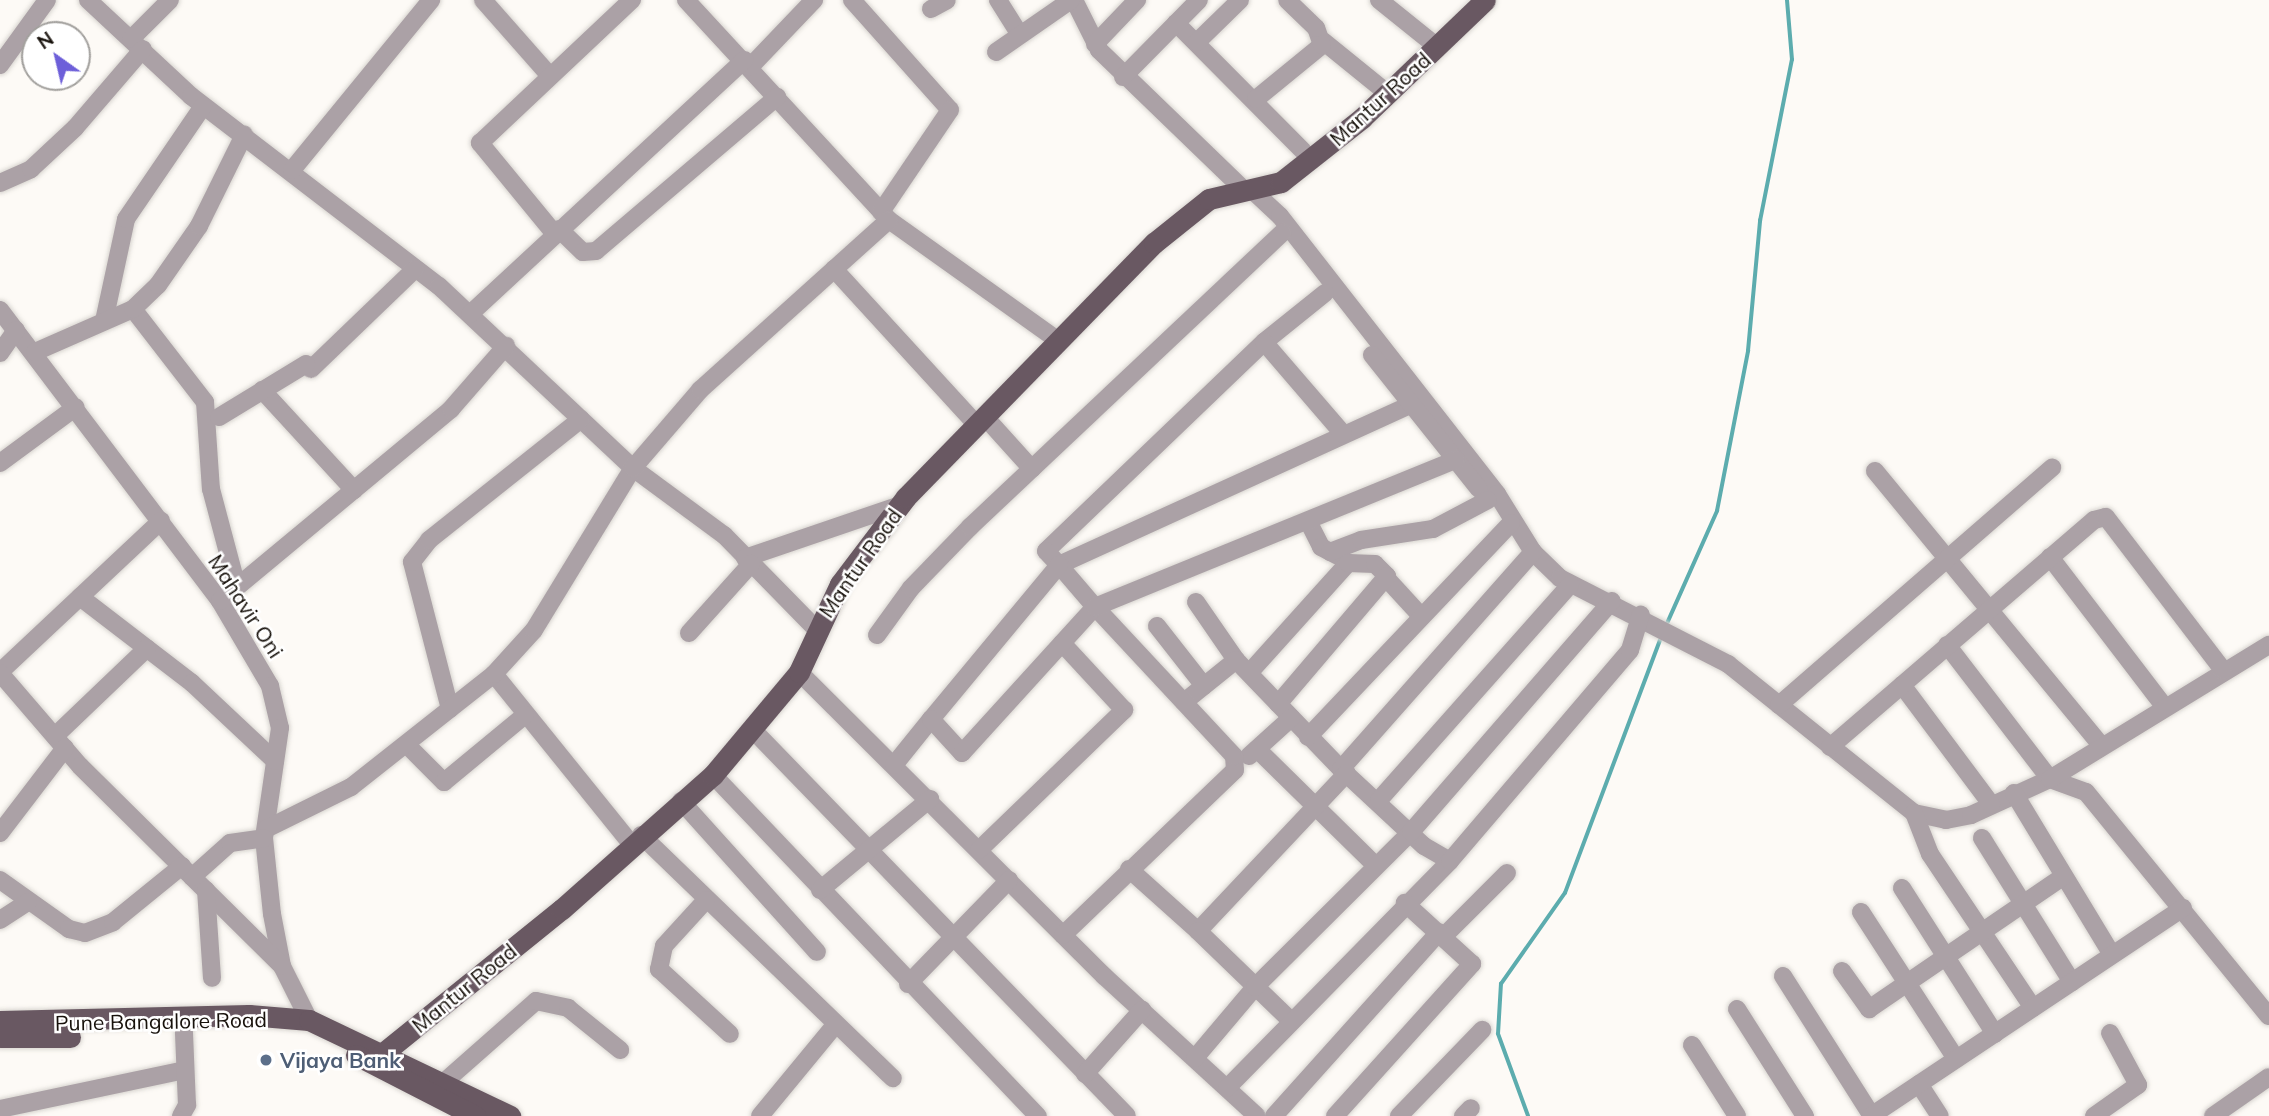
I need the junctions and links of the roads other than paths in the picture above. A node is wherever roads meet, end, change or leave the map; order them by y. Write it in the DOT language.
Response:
graph roads {
  1 [pos="47,0"];
  2 [pos="88,0"];
  3 [pos="170,0"];
  4 [pos="431,0"];
  5 [pos="483,0"];
  6 [pos="632,0"];
  7 [pos="686,0"];
  8 [pos="814,0"];
  9 [pos="852,0"];
  10 [pos="998,0"];
  11 [pos="1072,0"];
  12 [pos="1137,0"];
  13 [pos="1199,0"];
  14 [pos="1240,0"];
  15 [pos="1287,0"];
  16 [pos="1379,0"];
  17 [pos="1471,0"];
  18 [pos="1485,0"];
  19 [pos="1176,23"];
  20 [pos="1020,35"];
  21 [pos="1323,41"];
  22 [pos="1430,41"];
  23 [pos="1197,42"];
  24 [pos="137,44"];
  25 [pos="1095,44"];
  26 [pos="996,52"];
  27 [pos="747,63"];
  28 [pos="0,65"];
  29 [pos="550,76"];
  30 [pos="1123,77"];
  31 [pos="1381,88"];
  32 [pos="777,96"];
  33 [pos="1256,99"];
  34 [pos="204,106"];
  35 [pos="244,135"];
  36 [pos="1303,151"];
  37 [pos="292,170"];
  38 [pos="0,183"];
  39 [pos="1255,188"];
  40 [pos="1272,213"];
  41 [pos="885,216"];
  42 [pos="556,231"];
  43 [pos="1282,233"];
  44 [pos="415,269"];
  45 [pos="834,269"];
  46 [pos="1325,293"];
  47 [pos="133,309"];
  48 [pos="0,310"];
  49 [pos="470,314"];
  50 [pos="104,321"];
  51 [pos="16,330"];
  52 [pos="1056,339"];
  53 [pos="1265,342"];
  54 [pos="506,346"];
  55 [pos="35,352"];
  56 [pos="0,353"];
  57 [pos="262,390"];
  58 [pos="1410,405"];
  59 [pos="76,407"];
  60 [pos="219,418"];
  61 [pos="581,419"];
  62 [pos="981,421"];
  63 [pos="1343,434"];
  64 [pos="1456,460"];
  65 [pos="0,463"];
  66 [pos="633,468"];
  67 [pos="2052,468"];
  68 [pos="1032,469"];
  69 [pos="1875,471"];
  70 [pos="354,490"];
  71 [pos="901,505"];
  72 [pos="1501,511"];
  73 [pos="161,521"];
  74 [pos="1308,521"];
  75 [pos="1329,552"];
  76 [pos="1533,552"];
  77 [pos="2050,557"];
  78 [pos="1946,560"];
  79 [pos="748,561"];
  80 [pos="1348,564"];
  81 [pos="1059,565"];
  82 [pos="1388,580"];
  83 [pos="1570,585"];
  84 [pos="237,587"];
  85 [pos="80,597"];
  86 [pos="220,601"];
  87 [pos="1612,601"];
  88 [pos="1196,603"];
  89 [pos="1095,607"];
  90 [pos="1989,608"];
  91 [pos="1421,616"];
  92 [pos="1644,616"];
  93 [pos="1157,626"];
  94 [pos="815,628"];
  95 [pos="689,633"];
  96 [pos="877,635"];
  97 [pos="1062,643"];
  98 [pos="2269,645"];
  99 [pos="1947,646"];
  100 [pos="147,648"];
  101 [pos="1236,660"];
  102 [pos="2223,670"];
  103 [pos="0,672"];
  104 [pos="799,672"];
  105 [pos="1250,672"];
  106 [pos="494,674"];
  107 [pos="1902,685"];
  108 [pos="1204,686"];
  109 [pos="1184,702"];
  110 [pos="1278,704"];
  111 [pos="1779,705"];
  112 [pos="2163,705"];
  113 [pos="450,709"];
  114 [pos="525,715"];
  115 [pos="1291,718"];
  116 [pos="931,719"];
  117 [pos="753,730"];
  118 [pos="1308,737"];
  119 [pos="60,743"];
  120 [pos="2100,744"];
  121 [pos="408,746"];
  122 [pos="1830,747"];
  123 [pos="1257,749"];
  124 [pos="275,761"];
  125 [pos="1238,764"];
  126 [pos="894,765"];
  127 [pos="1344,771"];
  128 [pos="713,775"];
  129 [pos="2050,779"];
  130 [pos="2014,793"];
  131 [pos="930,799"];
  132 [pos="1379,800"];
  133 [pos="681,801"];
  134 [pos="1991,804"];
  135 [pos="1317,809"];
  136 [pos="1914,813"];
  137 [pos="1411,832"];
  138 [pos="0,833"];
  139 [pos="265,833"];
  140 [pos="1982,838"];
  141 [pos="636,840"];
  142 [pos="869,848"];
  143 [pos="979,850"];
  144 [pos="1450,861"];
  145 [pos="1375,865"];
  146 [pos="1129,869"];
  147 [pos="187,871"];
  148 [pos="1507,873"];
  149 [pos="2064,876"];
  150 [pos="0,880"];
  151 [pos="1009,880"];
  152 [pos="1902,888"];
  153 [pos="820,890"];
  154 [pos="206,891"];
  155 [pos="706,900"];
  156 [pos="28,902"];
  157 [pos="1405,902"];
  158 [pos="2023,903"];
  159 [pos="2183,908"];
  160 [pos="1861,912"];
  161 [pos="0,919"];
  162 [pos="1198,931"];
  163 [pos="1981,931"];
  164 [pos="1063,934"];
  165 [pos="1442,934"];
  166 [pos="954,936"];
  167 [pos="817,952"];
  168 [pos="1946,956"];
  169 [pos="2112,956"];
  170 [pos="282,966"];
  171 [pos="1842,971"];
  172 [pos="1783,976"];
  173 [pos="212,978"];
  174 [pos="1908,982"];
  175 [pos="2072,982"];
  176 [pos="908,984"];
  177 [pos="1255,986"];
  178 [pos="2033,1008"];
  179 [pos="1737,1009"];
  180 [pos="1142,1010"];
  181 [pos="2269,1016"];
  182 [pos="1289,1019"];
  183 [pos="309,1020"];
  184 [pos="0,1021"];
  185 [pos="216,1024"];
  186 [pos="835,1025"];
  187 [pos="1482,1030"];
  188 [pos="184,1032"];
  189 [pos="2110,1033"];
  190 [pos="730,1034"];
  191 [pos="1995,1034"];
  192 [pos="0,1037"];
  193 [pos="1692,1045"];
  194 [pos="620,1050"];
  195 [pos="382,1054"];
  196 [pos="1195,1058"];
  197 [pos="1956,1059"];
  198 [pos="185,1070"];
  199 [pos="1085,1074"];
  200 [pos="2269,1077"];
  201 [pos="893,1078"];
  202 [pos="443,1083"];
  203 [pos="1919,1084"];
  204 [pos="1227,1088"];
  205 [pos="0,1110"];
  206 [pos="181,1116"];
  207 [pos="475,1116"];
  208 [pos="510,1116"];
  209 [pos="760,1116"];
  210 [pos="1038,1116"];
  211 [pos="1127,1116"];
  212 [pos="1257,1116"];
  213 [pos="1274,1116"];
  214 [pos="1335,1116"];
  215 [pos="1399,1116"];
  216 [pos="1737,1116"];
  217 [pos="1805,1116"];
  218 [pos="1871,1116"];
  219 [pos="1940,1116"];
  220 [pos="2094,1116"];
  221 [pos="2213,1116"];
  1 -- 28 [label="street"];
  2 -- 24 [label="street"];
  3 -- 24 [label="street"];
  4 -- 37 [label="street"];
  5 -- 29 [label="street"];
  6 -- 29 [label="street"];
  7 -- 27 [label="street"];
  8 -- 27 [label="street"];
  9 -- 41 [label="street"];
  10 -- 20 [label="street"];
  11 -- 20 [label="street"];
  11 -- 25 [label="street"];
  12 -- 25 [label="street"];
  13 -- 19 [label="street"];
  14 -- 23 [label="street"];
  15 -- 21 [label="street"];
  16 -- 22 [label="street"];
  17 -- 22 [label="main road, Mantur Road"];
  18 -- 39 [label="main road, Mantur Road"];
  19 -- 23 [label="street"];
  19 -- 30 [label="street"];
  20 -- 26 [label="street"];
  21 -- 31 [label="street"];
  21 -- 33 [label="street"];
  22 -- 31 [label="main road, Mantur Road"];
  23 -- 33 [label="street"];
  24 -- 34 [label="street"];
  24 -- 38 [label="street"];
  25 -- 30 [label="street"];
  27 -- 32 [label="street"];
  27 -- 42 [label="street"];
  29 -- 42 [label="street"];
  30 -- 39 [label="street"];
  31 -- 36 [label="main road, Mantur Road"];
  32 -- 41 [label="street"];
  32 -- 42 [label="street"];
  33 -- 36 [label="street"];
  34 -- 35 [label="street"];
  34 -- 50 [label="street"];
  35 -- 37 [label="street"];
  35 -- 47 [label="street"];
  36 -- 39 [label="main road, Mantur Road"];
  37 -- 44 [label="street"];
  39 -- 40 [label="street"];
  39 -- 52 [label="main road, Mantur Road"];
  40 -- 43 [label="street"];
  40 -- 72 [label="street"];
  41 -- 45 [label="street"];
  41 -- 52 [label="street"];
  42 -- 49 [label="street"];
  43 -- 46 [label="street"];
  43 -- 68 [label="street"];
  44 -- 49 [label="street"];
  44 -- 57 [label="street"];
  45 -- 62 [label="street"];
  45 -- 66 [label="street"];
  46 -- 53 [label="street"];
  46 -- 58 [label="street"];
  47 -- 50 [label="street"];
  47 -- 84 [label="street"];
  48 -- 51 [label="street, Mahavir Oni"];
  49 -- 54 [label="street"];
  50 -- 55 [label="street"];
  51 -- 55 [label="street, Mahavir Oni"];
  51 -- 56 [label="street"];
  52 -- 62 [label="main road, Mantur Road"];
  53 -- 63 [label="street"];
  53 -- 81 [label="street"];
  54 -- 61 [label="street"];
  54 -- 70 [label="street"];
  55 -- 59 [label="street, Mahavir Oni"];
  57 -- 60 [label="street"];
  57 -- 70 [label="street"];
  58 -- 63 [label="street"];
  58 -- 64 [label="street"];
  59 -- 65 [label="street"];
  59 -- 73 [label="street, Mahavir Oni"];
  61 -- 66 [label="street"];
  61 -- 113 [label="street"];
  62 -- 68 [label="street"];
  62 -- 71 [label="main road, Mantur Road"];
  63 -- 81 [label="street"];
  64 -- 72 [label="street"];
  64 -- 74 [label="street"];
  66 -- 79 [label="street"];
  66 -- 106 [label="street"];
  67 -- 78 [label="street"];
  68 -- 96 [label="street"];
  69 -- 78 [label="street"];
  70 -- 84 [label="street"];
  71 -- 79 [label="street"];
  71 -- 94 [label="main road, Mantur Road"];
  72 -- 75 [label="street"];
  72 -- 76 [label="street"];
  72 -- 91 [label="street"];
  73 -- 85 [label="street"];
  73 -- 86 [label="street, Mahavir Oni"];
  74 -- 75 [label="street"];
  74 -- 89 [label="street"];
  75 -- 80 [label="street"];
  76 -- 83 [label="street"];
  76 -- 127 [label="street"];
  77 -- 90 [label="street"];
  77 -- 102 [label="street"];
  77 -- 112 [label="street"];
  78 -- 90 [label="street"];
  78 -- 111 [label="street"];
  79 -- 94 [label="street"];
  79 -- 95 [label="street"];
  80 -- 82 [label="street"];
  80 -- 105 [label="street"];
  81 -- 89 [label="street"];
  81 -- 116 [label="street"];
  82 -- 91 [label="street"];
  82 -- 110 [label="street"];
  83 -- 87 [label="street"];
  83 -- 132 [label="street"];
  84 -- 86 [label="street"];
  85 -- 100 [label="street"];
  85 -- 103 [label="street"];
  86 -- 124 [label="street, Mahavir Oni"];
  87 -- 92 [label="street"];
  87 -- 137 [label="street"];
  88 -- 101 [label="street"];
  89 -- 97 [label="street"];
  89 -- 109 [label="street"];
  90 -- 99 [label="street"];
  90 -- 120 [label="street"];
  91 -- 118 [label="street"];
  92 -- 111 [label="street"];
  92 -- 144 [label="street"];
  93 -- 108 [label="street"];
  94 -- 104 [label="main road, Mantur Road"];
  97 -- 116 [label="street"];
  97 -- 143 [label="street"];
  98 -- 102 [label="street"];
  99 -- 107 [label="street"];
  99 -- 129 [label="street"];
  100 -- 119 [label="street"];
  100 -- 124 [label="street"];
  101 -- 105 [label="street"];
  101 -- 108 [label="street"];
  102 -- 112 [label="street"];
  103 -- 119 [label="street"];
  104 -- 117 [label="main road, Mantur Road"];
  104 -- 126 [label="street"];
  105 -- 110 [label="street"];
  106 -- 113 [label="street"];
  106 -- 114 [label="street"];
  107 -- 122 [label="street"];
  107 -- 134 [label="street"];
  108 -- 109 [label="street"];
  109 -- 125 [label="street"];
  110 -- 115 [label="street"];
  111 -- 122 [label="street"];
  112 -- 120 [label="street"];
  113 -- 121 [label="street"];
  114 -- 121 [label="street"];
  114 -- 141 [label="street"];
  115 -- 118 [label="street"];
  115 -- 123 [label="street"];
  116 -- 126 [label="street"];
  117 -- 128 [label="main road, Mantur Road"];
  117 -- 142 [label="street"];
  118 -- 127 [label="street"];
  119 -- 138 [label="street"];
  119 -- 147 [label="street"];
  120 -- 129 [label="street"];
  121 -- 139 [label="street"];
  122 -- 136 [label="street"];
  123 -- 125 [label="street"];
  123 -- 135 [label="street"];
  124 -- 139 [label="street, Mahavir Oni"];
  125 -- 146 [label="street"];
  126 -- 131 [label="street"];
  127 -- 132 [label="street"];
  127 -- 135 [label="street"];
  128 -- 133 [label="main road, Mantur Road"];
  128 -- 153 [label="street"];
  129 -- 130 [label="street"];
  129 -- 159 [label="street"];
  130 -- 134 [label="street"];
  130 -- 149 [label="street"];
  131 -- 142 [label="street"];
  131 -- 143 [label="street"];
  132 -- 137 [label="street"];
  133 -- 141 [label="main road, Mantur Road"];
  133 -- 167 [label="street"];
  134 -- 136 [label="street"];
  135 -- 145 [label="street"];
  135 -- 162 [label="street"];
  136 -- 163 [label="street"];
  137 -- 144 [label="street"];
  137 -- 145 [label="street"];
  139 -- 147 [label="street"];
  139 -- 170 [label="street, Mahavir Oni"];
  140 -- 158 [label="street"];
  141 -- 155 [label="street"];
  141 -- 195 [label="main road, Mantur Road"];
  142 -- 153 [label="street"];
  142 -- 166 [label="street"];
  143 -- 151 [label="street"];
  144 -- 157 [label="street"];
  145 -- 177 [label="street"];
  146 -- 162 [label="street"];
  146 -- 164 [label="street"];
  147 -- 154 [label="street"];
  147 -- 156 [label="street"];
  148 -- 165 [label="street"];
  149 -- 158 [label="street"];
  149 -- 169 [label="street"];
  150 -- 156 [label="street"];
  151 -- 164 [label="street"];
  151 -- 166 [label="street"];
  152 -- 168 [label="street"];
  153 -- 176 [label="street"];
  154 -- 170 [label="street"];
  154 -- 173 [label="street"];
  155 -- 186 [label="street"];
  155 -- 190 [label="street"];
  156 -- 161 [label="street"];
  157 -- 165 [label="street"];
  157 -- 182 [label="street"];
  158 -- 163 [label="street"];
  158 -- 175 [label="street"];
  159 -- 169 [label="street"];
  159 -- 181 [label="street"];
  160 -- 174 [label="street"];
  162 -- 177 [label="street"];
  163 -- 168 [label="street"];
  163 -- 178 [label="street"];
  164 -- 180 [label="street"];
  165 -- 213 [label="street"];
  165 -- 214 [label="street"];
  166 -- 176 [label="street"];
  166 -- 199 [label="street"];
  168 -- 174 [label="street"];
  168 -- 191 [label="street"];
  169 -- 175 [label="street"];
  170 -- 183 [label="street, Mahavir Oni"];
  171 -- 174 [label="street"];
  172 -- 218 [label="street"];
  174 -- 197 [label="street"];
  175 -- 178 [label="street"];
  176 -- 210 [label="street"];
  177 -- 182 [label="street"];
  177 -- 196 [label="street"];
  178 -- 191 [label="street"];
  179 -- 217 [label="street"];
  180 -- 196 [label="street"];
  180 -- 199 [label="street"];
  182 -- 204 [label="street"];
  183 -- 185 [label="main road, Pune Bangalore Road"];
  183 -- 195 [label="main road, Pune Bangalore Road"];
  184 -- 185 [label="main road, Pune Bangalore Road"];
  185 -- 188 [label="main road, Pune Bangalore Road"];
  185 -- 207 [label="main road, Pune Bangalore Road"];
  186 -- 201 [label="street"];
  186 -- 209 [label="street"];
  187 -- 215 [label="street"];
  188 -- 192 [label="main road, Pune Bangalore Road"];
  188 -- 198 [label="street"];
  189 -- 220 [label="street"];
  191 -- 197 [label="street"];
  193 -- 216 [label="street"];
  194 -- 202 [label="street"];
  195 -- 202 [label="main road, Pune Bangalore Road"];
  196 -- 204 [label="street"];
  197 -- 203 [label="street"];
  198 -- 205 [label="street"];
  198 -- 206 [label="street"];
  199 -- 211 [label="street"];
  200 -- 221 [label="street"];
  202 -- 208 [label="main road, Pune Bangalore Road"];
  203 -- 218 [label="street"];
  203 -- 219 [label="street"];
  204 -- 212 [label="street"];
}
